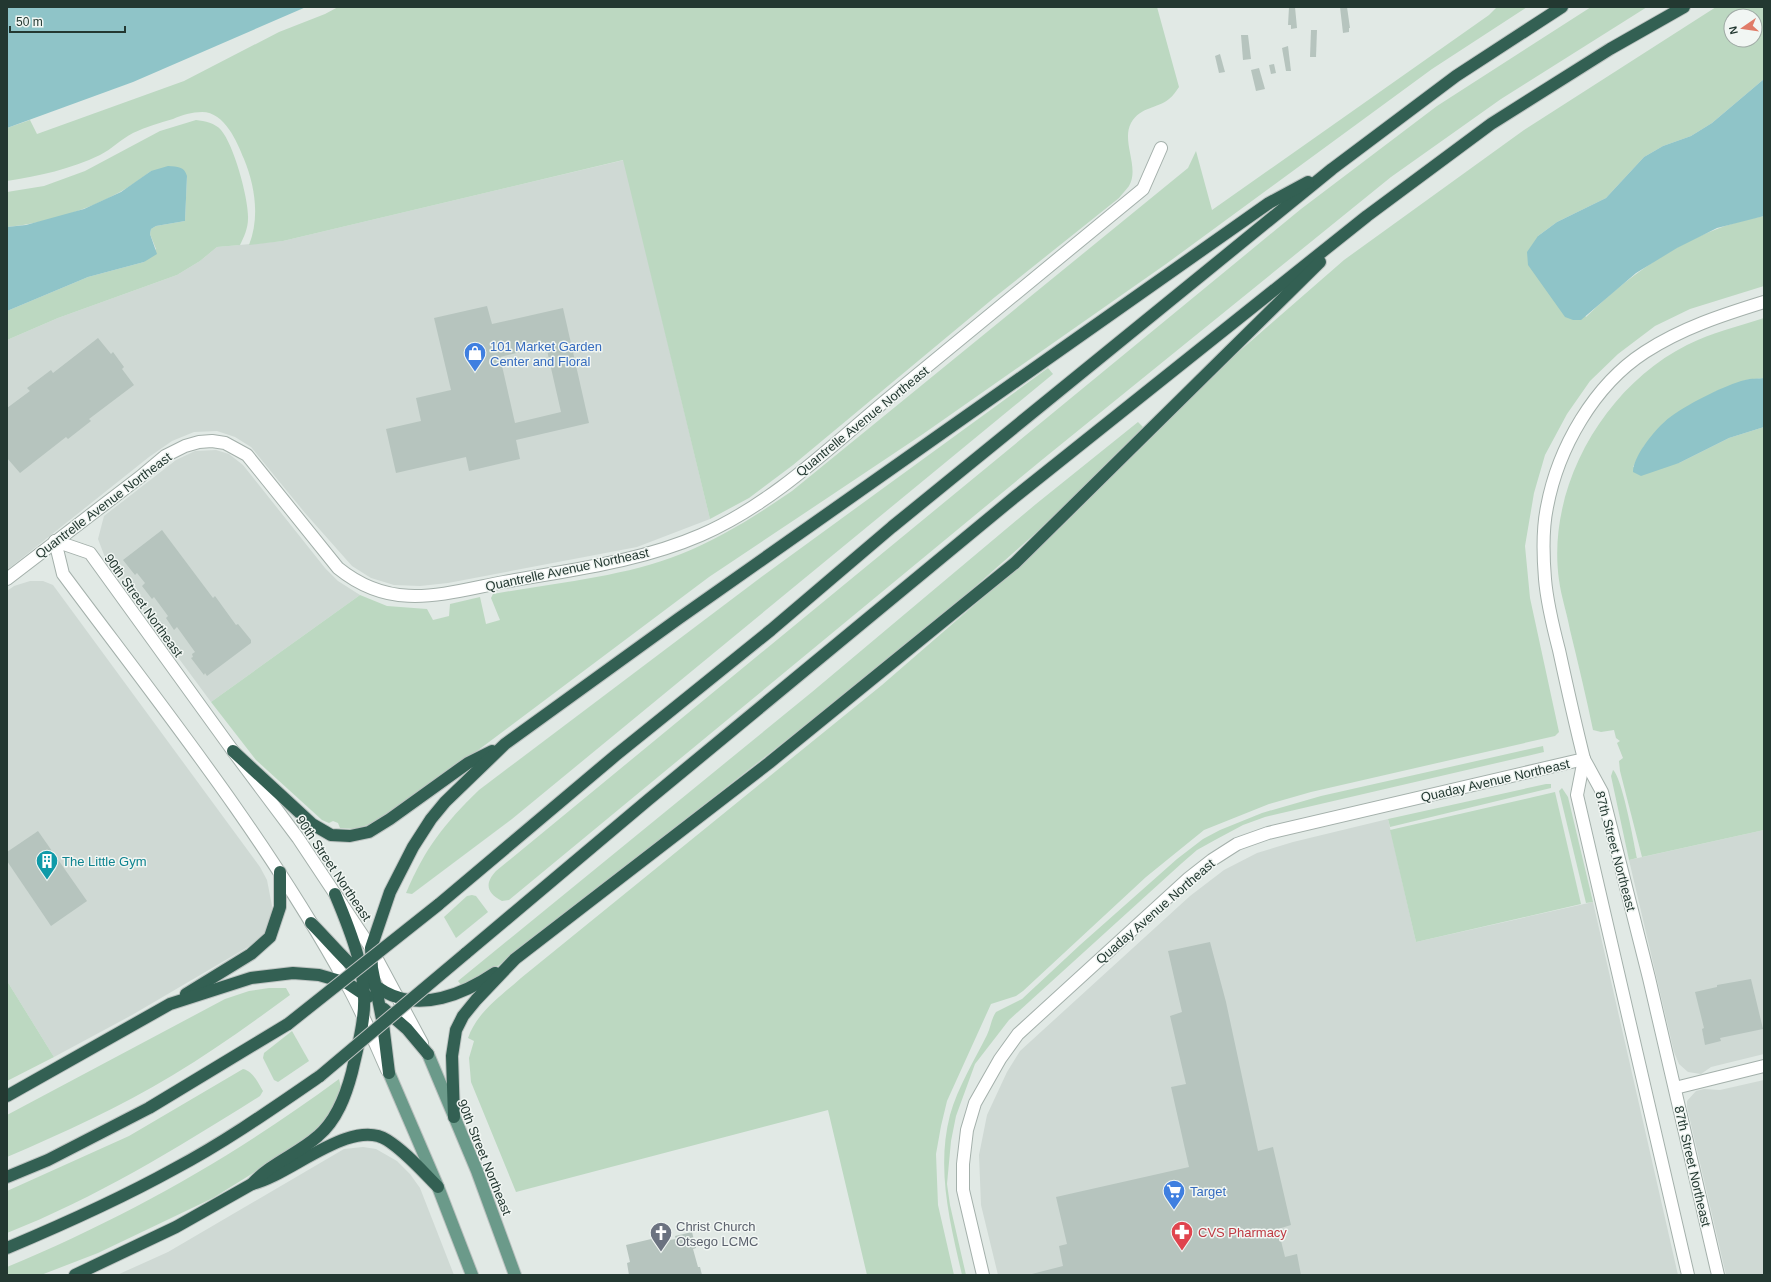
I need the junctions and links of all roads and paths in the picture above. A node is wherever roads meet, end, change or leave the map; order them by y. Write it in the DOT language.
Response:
graph roads {
  1 [pos="1562,7"];
  2 [pos="1684,7"];
  3 [pos="1161,148"];
  4 [pos="1332,169"];
  5 [pos="1367,216"];
  6 [pos="1764,302"];
  7 [pos="56,541"];
  8 [pos="7,579"];
  9 [pos="505,744"];
  10 [pos="233,751"];
  11 [pos="1584,759"];
  12 [pos="280,872"];
  13 [pos="335,894"];
  14 [pos="311,923"];
  15 [pos="371,948"];
  16 [pos="516,959"];
  17 [pos="361,974"];
  18 [pos="347,983"];
  19 [pos="374,983"];
  20 [pos="364,994"];
  21 [pos="398,997"];
  22 [pos="170,1004"];
  23 [pos="378,1004"];
  24 [pos="364,1017"];
  25 [pos="428,1054"];
  26 [pos="1764,1066"];
  27 [pos="389,1073"];
  28 [pos="1675,1088"];
  29 [pos="7,1096"];
  30 [pos="454,1117"];
  31 [pos="7,1177"];
  32 [pos="252,1184"];
  33 [pos="438,1187"];
  34 [pos="7,1248"];
  35 [pos="75,1275"];
  36 [pos="472,1275"];
  37 [pos="514,1275"];
  38 [pos="983,1275"];
  39 [pos="1688,1275"];
  40 [pos="1718,1275"];
  1 -- 4 [label="highway"];
  2 -- 5 [label="highway"];
  3 -- 7 [label="street, Quantrelle Avenue Northeast"];
  4 -- 9 [label="highway"];
  4 -- 31 [label="highway, bridge"];
  5 -- 16 [label="highway"];
  5 -- 34 [label="highway, bridge"];
  6 -- 11 [label="street, Quaday Avenue Northeast"];
  7 -- 8 [label="street, Quantrelle Avenue Northeast"];
  7 -- 10 [label="street, 90th Street Northeast"];
  7 -- 12 [label="street"];
  9 -- 10 [label="highway"];
  9 -- 15 [label="highway"];
  10 -- 13 [label="street, 90th Street Northeast"];
  11 -- 28 [label="street, 87th Street Northeast"];
  11 -- 38 [label="street, Quaday Avenue Northeast"];
  11 -- 39 [label="street, 87th Street Northeast"];
  12 -- 14 [label="street"];
  12 -- 22 [label="highway"];
  13 -- 15 [label="street, 90th Street Northeast"];
  13 -- 17 [label="highway"];
  14 -- 17 [label="highway"];
  14 -- 18 [label="street"];
  15 -- 19 [label="highway"];
  15 -- 21 [label="street, 90th Street Northeast"];
  16 -- 21 [label="highway"];
  16 -- 30 [label="highway"];
  17 -- 19 [label="highway"];
  17 -- 20 [label="highway"];
  18 -- 20 [label="highway"];
  18 -- 22 [label="highway"];
  18 -- 24 [label="street"];
  19 -- 21 [label="highway"];
  19 -- 23 [label="highway"];
  20 -- 23 [label="highway"];
  20 -- 24 [label="highway"];
  21 -- 25 [label="street, 90th Street Northeast"];
  22 -- 29 [label="highway"];
  23 -- 25 [label="highway"];
  23 -- 27 [label="highway"];
  24 -- 27 [label="street"];
  24 -- 32 [label="highway"];
  25 -- 30 [label="main road, 90th Street Northeast"];
  26 -- 28 [label="street"];
  27 -- 33 [label="main road"];
  28 -- 40 [label="street, 87th Street Northeast"];
  30 -- 37 [label="main road, 90th Street Northeast"];
  32 -- 33 [label="highway"];
  32 -- 35 [label="highway"];
  33 -- 36 [label="main road"];
}
